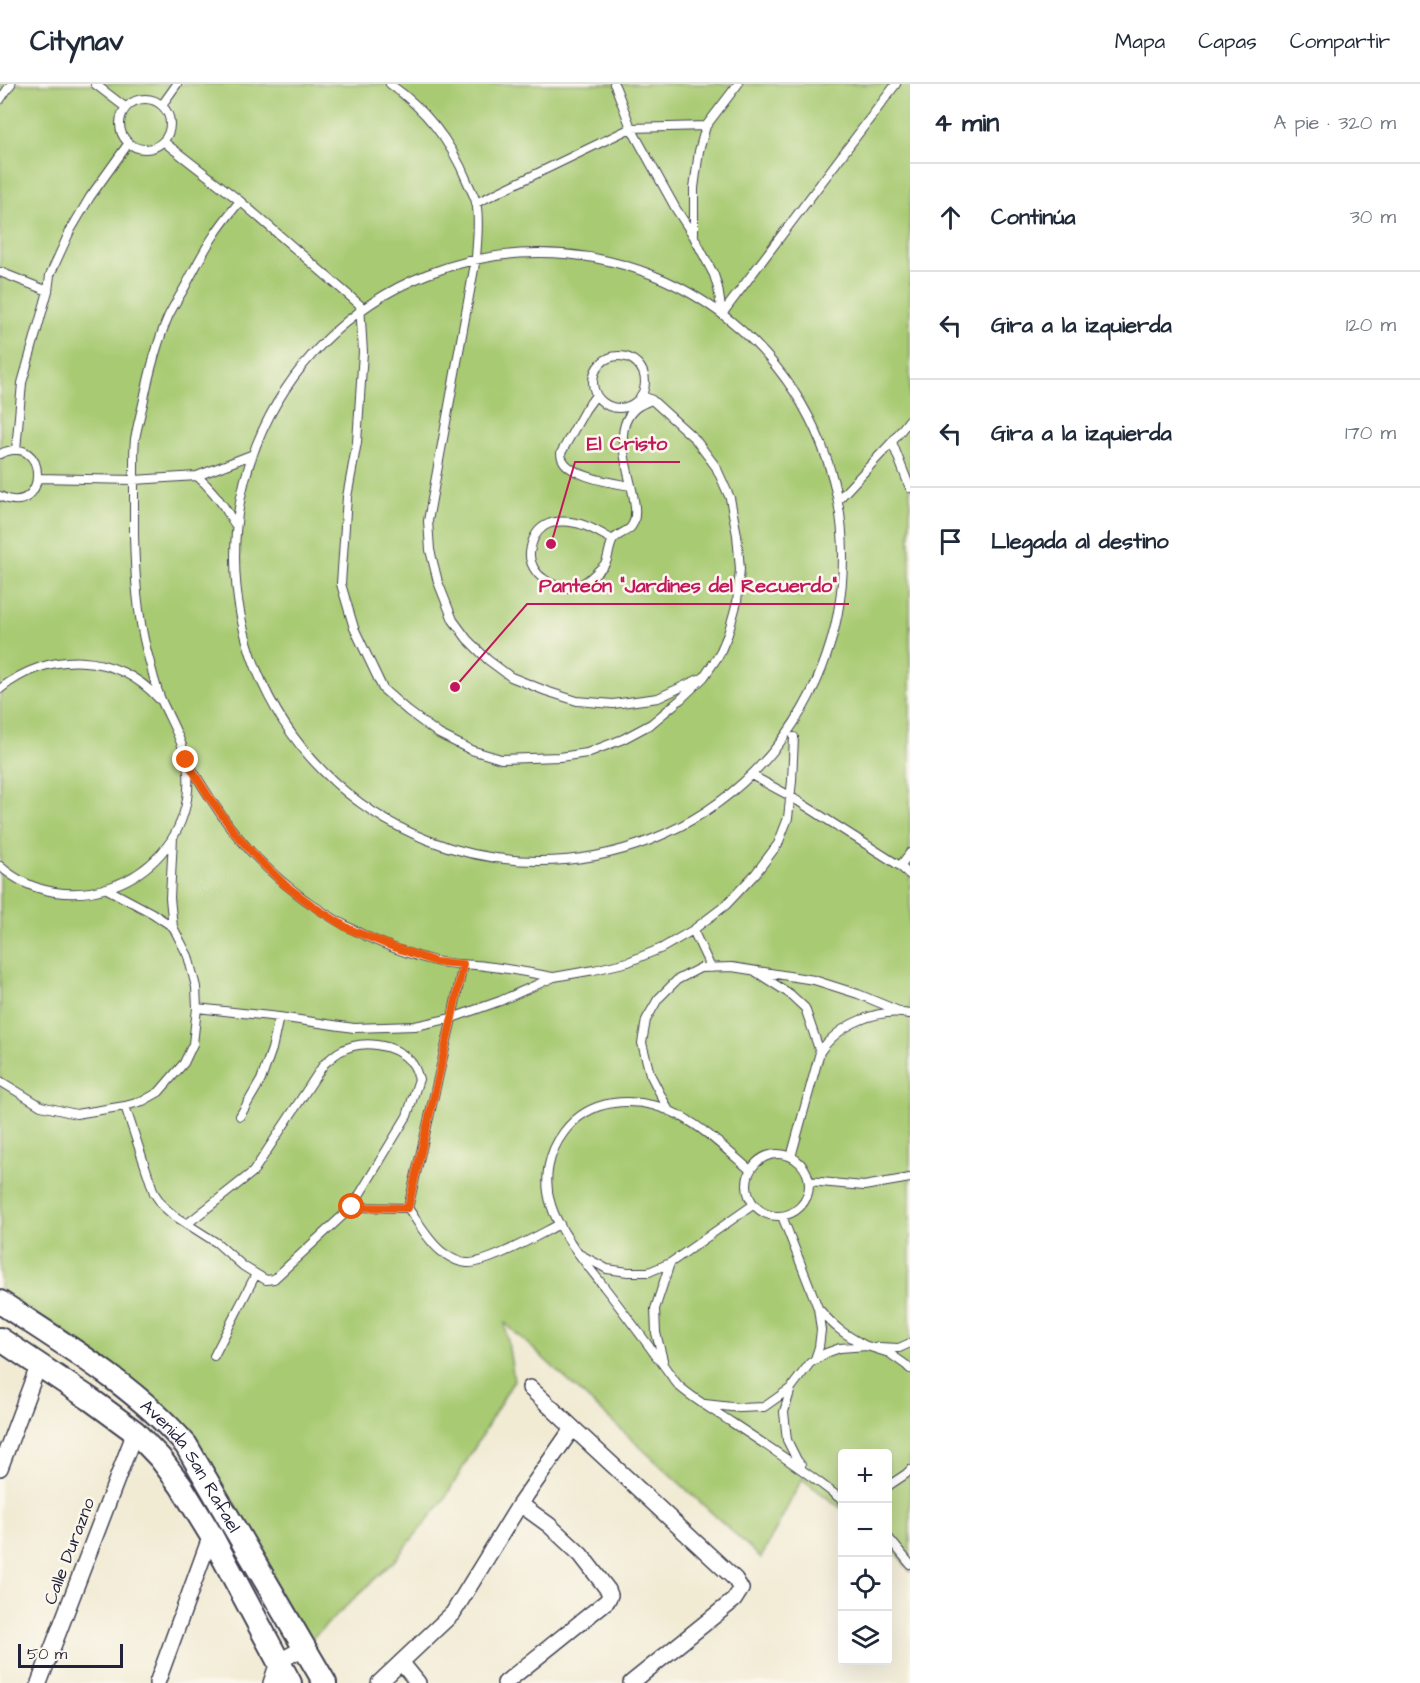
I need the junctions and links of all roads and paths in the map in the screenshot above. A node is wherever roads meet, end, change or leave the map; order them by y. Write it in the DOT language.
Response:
graph roads {
  1 [pos="11,84"];
  2 [pos="95,84"];
  3 [pos="177,84"];
  4 [pos="390,84"];
  5 [pos="738,84"];
  6 [pos="896,84"];
  7 [pos="616,85"];
  8 [pos="0,100"];
  9 [pos="162,105"];
  10 [pos="125,107"];
  11 [pos="706,126"];
  12 [pos="630,128"];
  13 [pos="164,142"];
  14 [pos="128,144"];
  15 [pos="240,201"];
  16 [pos="476,203"];
  17 [pos="693,236"];
  18 [pos="476,258"];
  19 [pos="0,272"];
  20 [pos="48,291"];
  21 [pos="360,305"];
  22 [pos="722,314"];
  23 [pos="596,395"];
  24 [pos="641,395"];
  25 [pos="652,400"];
  26 [pos="910,419"];
  27 [pos="892,442"];
  28 [pos="16,450"];
  29 [pos="0,454"];
  30 [pos="251,455"];
  31 [pos="197,476"];
  32 [pos="38,478"];
  33 [pos="134,480"];
  34 [pos="631,486"];
  35 [pos="910,488"];
  36 [pos="0,496"];
  37 [pos="838,500"];
  38 [pos="234,524"];
  39 [pos="613,540"];
  40 [pos="704,677"];
  41 [pos="0,689"];
  42 [pos="162,702"];
  43 [pos="794,737"];
  44 [pos="186,760"];
  45 [pos="753,776"];
  46 [pos="790,796"];
  47 [pos="174,835"];
  48 [pos="910,853"];
  49 [pos="900,866"];
  50 [pos="1,868"];
  51 [pos="910,875"];
  52 [pos="106,889"];
  53 [pos="172,927"];
  54 [pos="693,930"];
  55 [pos="463,964"];
  56 [pos="711,968"];
  57 [pos="752,970"];
  58 [pos="554,977"];
  59 [pos="197,1008"];
  60 [pos="898,1011"];
  61 [pos="910,1014"];
  62 [pos="279,1017"];
  63 [pos="452,1018"];
  64 [pos="820,1052"];
  65 [pos="0,1081"];
  66 [pos="125,1106"];
  67 [pos="669,1111"];
  68 [pos="240,1116"];
  69 [pos="791,1157"];
  70 [pos="750,1170"];
  71 [pos="909,1179"];
  72 [pos="809,1181"];
  73 [pos="753,1205"];
  74 [pos="352,1207"];
  75 [pos="408,1208"];
  76 [pos="782,1216"];
  77 [pos="187,1224"];
  78 [pos="560,1224"];
  79 [pos="578,1254"];
  80 [pos="670,1263"];
  81 [pos="256,1274"];
  82 [pos="0,1302"];
  83 [pos="818,1308"];
  84 [pos="0,1339"];
  85 [pos="910,1343"];
  86 [pos="867,1346"];
  87 [pos="214,1356"];
  88 [pos="815,1359"];
  89 [pos="39,1364"];
  90 [pos="664,1366"];
  91 [pos="910,1369"];
  92 [pos="530,1388"];
  93 [pos="790,1389"];
  94 [pos="704,1403"];
  95 [pos="572,1429"];
  96 [pos="135,1432"];
  97 [pos="0,1468"];
  98 [pos="910,1470"];
  99 [pos="808,1473"];
  100 [pos="892,1483"];
  101 [pos="838,1489"];
  102 [pos="838,1496"];
  103 [pos="520,1504"];
  104 [pos="211,1535"];
  105 [pos="892,1542"];
  106 [pos="910,1564"];
  107 [pos="305,1647"];
  108 [pos="401,1662"];
  109 [pos="274,1673"];
  110 [pos="39,1683"];
  111 [pos="157,1683"];
  112 [pos="290,1683"];
  113 [pos="325,1683"];
  114 [pos="379,1683"];
  115 [pos="418,1683"];
  116 [pos="506,1683"];
  117 [pos="631,1683"];
  1 -- 8 [label="lane"];
  2 -- 10 [label="lane"];
  3 -- 9 [label="lane"];
  4 -- 16 [label="lane"];
  5 -- 11 [label="lane"];
  6 -- 22 [label="lane"];
  7 -- 12 [label="lane"];
  9 -- 10 [label="lane"];
  9 -- 13 [label="lane"];
  10 -- 14 [label="lane"];
  11 -- 12 [label="lane"];
  11 -- 17 [label="lane"];
  12 -- 16 [label="lane"];
  12 -- 17 [label="lane"];
  13 -- 14 [label="lane"];
  13 -- 15 [label="lane"];
  14 -- 20 [label="lane"];
  15 -- 21 [label="lane"];
  15 -- 33 [label="lane"];
  16 -- 18 [label="lane"];
  17 -- 22 [label="lane"];
  18 -- 21 [label="lane"];
  18 -- 22 [label="lane"];
  18 -- 40 [label="lane"];
  19 -- 20 [label="lane"];
  20 -- 28 [label="lane"];
  21 -- 30 [label="lane"];
  21 -- 40 [label="lane"];
  22 -- 37 [label="lane"];
  23 -- 24 [label="lane"];
  23 -- 24 [label="lane"];
  23 -- 34 [label="lane"];
  24 -- 25 [label="lane"];
  25 -- 34 [label="lane"];
  25 -- 40 [label="lane"];
  26 -- 27 [label="lane"];
  27 -- 35 [label="lane"];
  27 -- 37 [label="lane"];
  28 -- 29 [label="lane"];
  28 -- 32 [label="lane"];
  30 -- 31 [label="lane"];
  30 -- 38 [label="lane"];
  31 -- 33 [label="lane"];
  31 -- 38 [label="lane"];
  32 -- 33 [label="lane"];
  32 -- 36 [label="lane"];
  33 -- 42 [label="lane"];
  34 -- 39 [label="lane"];
  37 -- 43 [label="lane"];
  38 -- 45 [label="lane"];
  39 -- 39 [label="lane"];
  41 -- 42 [label="lane"];
  42 -- 44 [label="lane"];
  43 -- 45 [label="lane"];
  43 -- 46 [label="lane"];
  44 -- 47 [label="lane"];
  44 -- 55 [label="lane"];
  45 -- 46 [label="lane"];
  46 -- 49 [label="lane"];
  46 -- 54 [label="lane"];
  47 -- 52 [label="lane"];
  47 -- 53 [label="lane"];
  48 -- 49 [label="lane"];
  49 -- 51 [label="lane"];
  50 -- 52 [label="lane"];
  52 -- 53 [label="lane"];
  53 -- 59 [label="lane"];
  54 -- 56 [label="lane"];
  54 -- 58 [label="lane"];
  55 -- 58 [label="lane"];
  55 -- 63 [label="lane"];
  56 -- 57 [label="lane"];
  56 -- 67 [label="lane"];
  57 -- 60 [label="lane"];
  57 -- 64 [label="lane"];
  58 -- 63 [label="lane"];
  59 -- 62 [label="lane"];
  59 -- 66 [label="lane"];
  60 -- 61 [label="lane"];
  60 -- 64 [label="lane"];
  62 -- 63 [label="lane"];
  62 -- 68 [label="lane"];
  63 -- 75 [label="lane"];
  64 -- 69 [label="lane"];
  65 -- 66 [label="lane"];
  66 -- 77 [label="lane"];
  67 -- 70 [label="lane"];
  67 -- 78 [label="lane"];
  69 -- 70 [label="lane"];
  69 -- 72 [label="lane"];
  70 -- 73 [label="lane"];
  71 -- 72 [label="lane"];
  72 -- 76 [label="lane"];
  73 -- 76 [label="lane"];
  73 -- 80 [label="lane"];
  74 -- 75 [label="lane"];
  74 -- 77 [label="lane"];
  74 -- 81 [label="lane"];
  75 -- 78 [label="lane"];
  76 -- 83 [label="lane"];
  77 -- 81 [label="lane"];
  78 -- 79 [label="lane"];
  79 -- 80 [label="lane"];
  79 -- 90 [label="lane"];
  80 -- 90 [label="lane"];
  81 -- 87 [label="lane"];
  82 -- 107 [label="main road, Avenida San Rafael"];
  83 -- 86 [label="lane"];
  83 -- 88 [label="lane"];
  84 -- 89 [label="main road, Avenida San Rafael"];
  85 -- 86 [label="lane"];
  86 -- 88 [label="lane"];
  86 -- 91 [label="lane"];
  88 -- 93 [label="lane"];
  89 -- 96 [label="main road, Avenida San Rafael"];
  89 -- 97 [label="street"];
  90 -- 94 [label="lane"];
  92 -- 95 [label="street"];
  93 -- 94 [label="lane"];
  93 -- 99 [label="lane"];
  94 -- 99 [label="lane"];
  95 -- 103 [label="street"];
  95 -- 117 [label="street"];
  96 -- 104 [label="main road, Avenida San Rafael"];
  96 -- 110 [label="street, Calle Durazno"];
  98 -- 100 [label="lane"];
  99 -- 101 [label="lane"];
  99 -- 102 [label="lane"];
  103 -- 108 [label="street"];
  103 -- 116 [label="street"];
  104 -- 109 [label="main road, Avenida San Rafael"];
  104 -- 111 [label="street"];
  105 -- 106 [label="lane"];
  107 -- 109 [label="street"];
  107 -- 113 [label="main road, Avenida San Rafael"];
  108 -- 114 [label="street"];
  108 -- 115 [label="street"];
  109 -- 112 [label="main road, Avenida San Rafael"];
}
